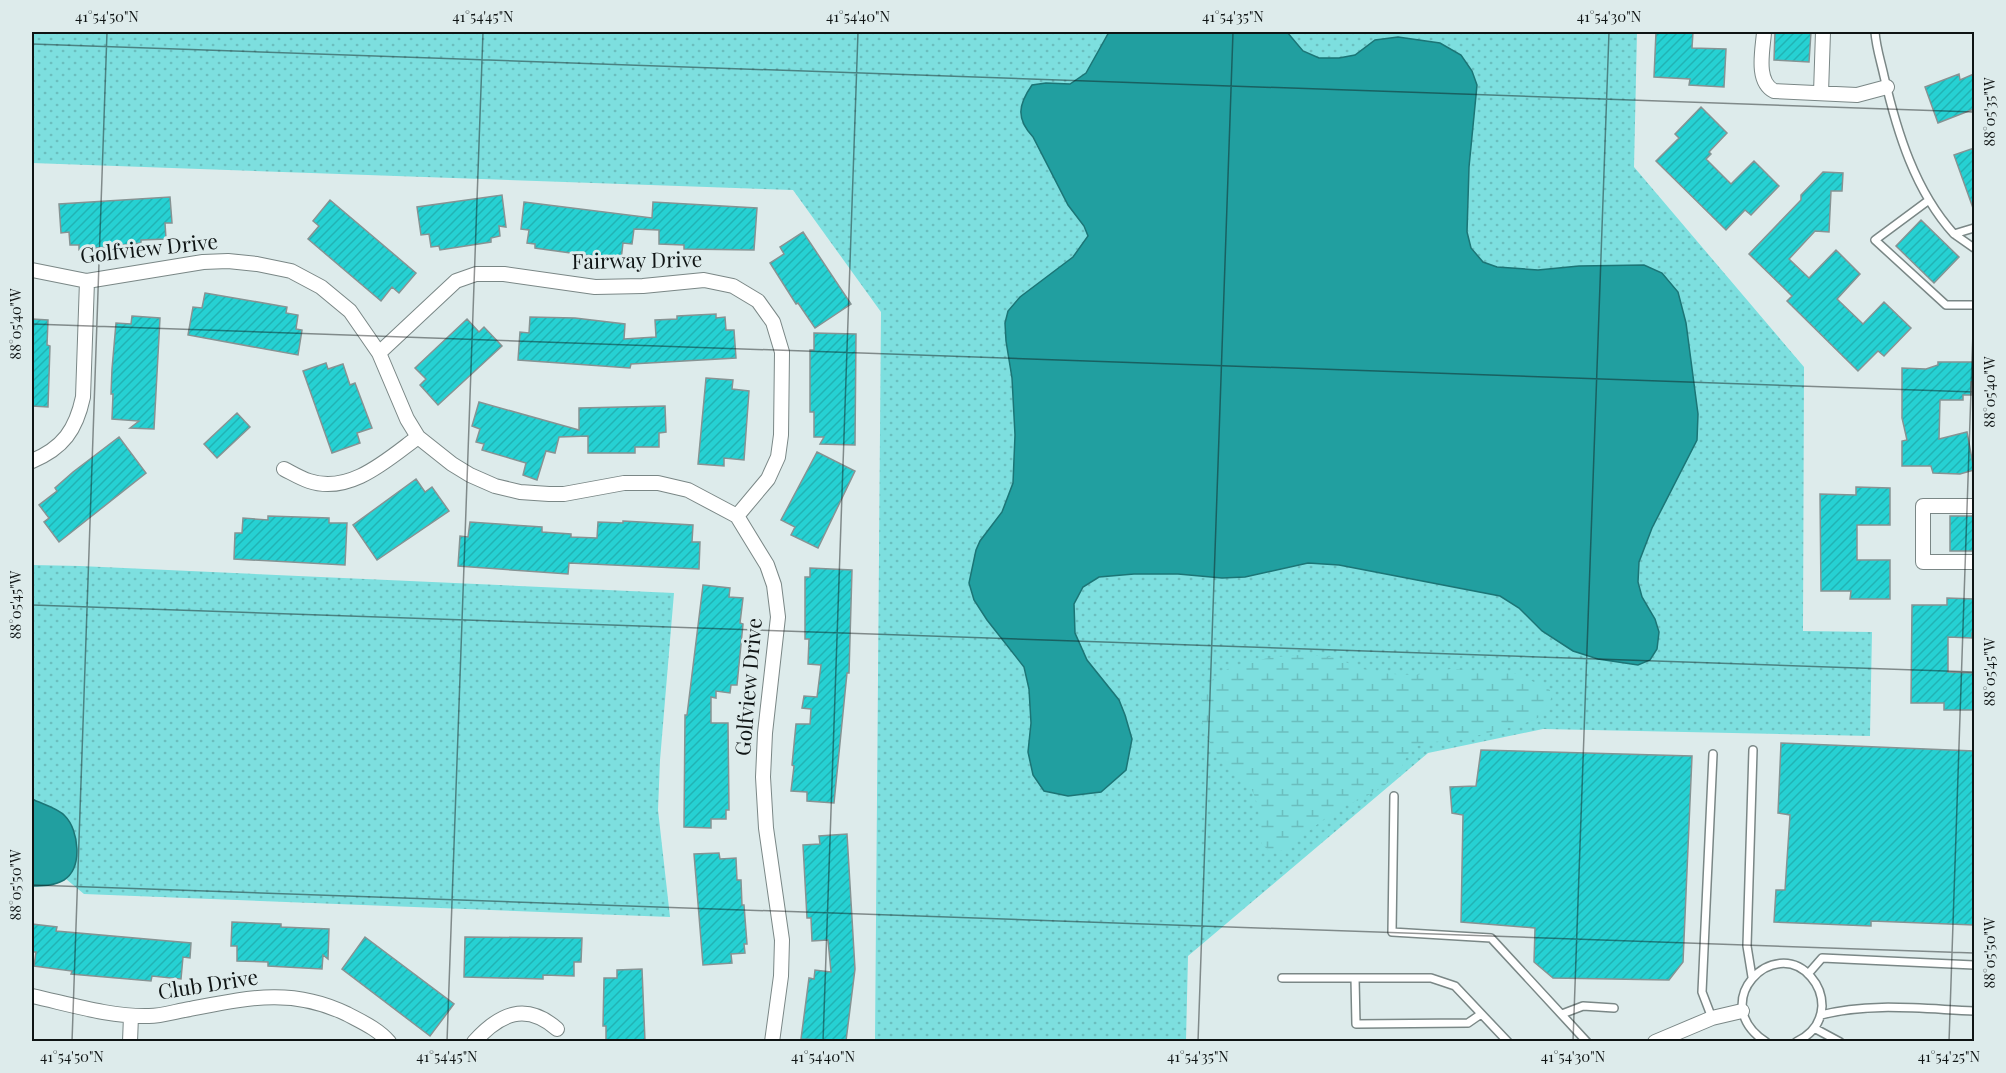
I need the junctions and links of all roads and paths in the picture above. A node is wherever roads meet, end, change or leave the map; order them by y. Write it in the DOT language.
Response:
graph roads {
  1 [pos="1764,32"];
  2 [pos="1823,32"];
  3 [pos="1875,32"];
  4 [pos="1887,87"];
  5 [pos="1821,93"];
  6 [pos="1929,200"];
  7 [pos="1974,228"];
  8 [pos="1954,234"];
  9 [pos="1974,248"];
  10 [pos="32,270"];
  11 [pos="87,281"];
  12 [pos="1974,306"];
  13 [pos="380,353"];
  14 [pos="418,437"];
  15 [pos="32,461"];
  16 [pos="284,469"];
  17 [pos="1974,506"];
  18 [pos="737,516"];
  19 [pos="1974,562"];
  20 [pos="1753,750"];
  21 [pos="1713,754"];
  22 [pos="1394,796"];
  23 [pos="1974,965"];
  24 [pos="1808,974"];
  25 [pos="1752,977"];
  26 [pos="1282,978"];
  27 [pos="1355,978"];
  28 [pos="32,996"];
  29 [pos="1614,1008"];
  30 [pos="1742,1011"];
  31 [pos="1974,1011"];
  32 [pos="1481,1014"];
  33 [pos="1562,1014"];
  34 [pos="1821,1015"];
  35 [pos="131,1016"];
  36 [pos="1712,1018"];
  37 [pos="1814,1028"];
  38 [pos="558,1029"];
  39 [pos="130,1041"];
  40 [pos="389,1041"];
  41 [pos="474,1041"];
  42 [pos="772,1041"];
  43 [pos="1508,1041"];
  44 [pos="1587,1041"];
  45 [pos="1655,1041"];
  46 [pos="1766,1041"];
  47 [pos="1796,1041"];
  48 [pos="1840,1041"];
  1 -- 5 [label="street"];
  2 -- 5 [label="street"];
  3 -- 4 [label="lane"];
  4 -- 5 [label="street"];
  4 -- 6 [label="lane"];
  6 -- 8 [label="lane"];
  6 -- 12 [label="lane"];
  7 -- 8 [label="lane"];
  8 -- 9 [label="lane"];
  10 -- 11 [label="street, Golfview Drive"];
  11 -- 13 [label="street, Golfview Drive"];
  11 -- 15 [label="street"];
  13 -- 14 [label="street, Golfview Drive"];
  13 -- 18 [label="street, Fairway Drive"];
  14 -- 16 [label="street"];
  14 -- 18 [label="street, Golfview Drive"];
  17 -- 19 [label="street"];
  18 -- 42 [label="street, Golfview Drive"];
  20 -- 25 [label="lane"];
  21 -- 36 [label="lane"];
  22 -- 33 [label="lane"];
  23 -- 24 [label="lane"];
  24 -- 25 [label="lane"];
  24 -- 34 [label="lane"];
  25 -- 30 [label="lane"];
  26 -- 27 [label="lane"];
  27 -- 32 [label="lane"];
  27 -- 32 [label="lane"];
  28 -- 35 [label="street, Club Drive"];
  29 -- 33 [label="lane"];
  30 -- 36 [label="street"];
  30 -- 46 [label="lane"];
  31 -- 34 [label="lane"];
  32 -- 43 [label="lane"];
  33 -- 44 [label="lane"];
  34 -- 37 [label="lane"];
  35 -- 39 [label="street, Club Drive"];
  35 -- 40 [label="street, Club Drive"];
  36 -- 45 [label="street"];
  37 -- 47 [label="lane"];
  37 -- 48 [label="lane"];
  38 -- 41 [label="street"];
}
